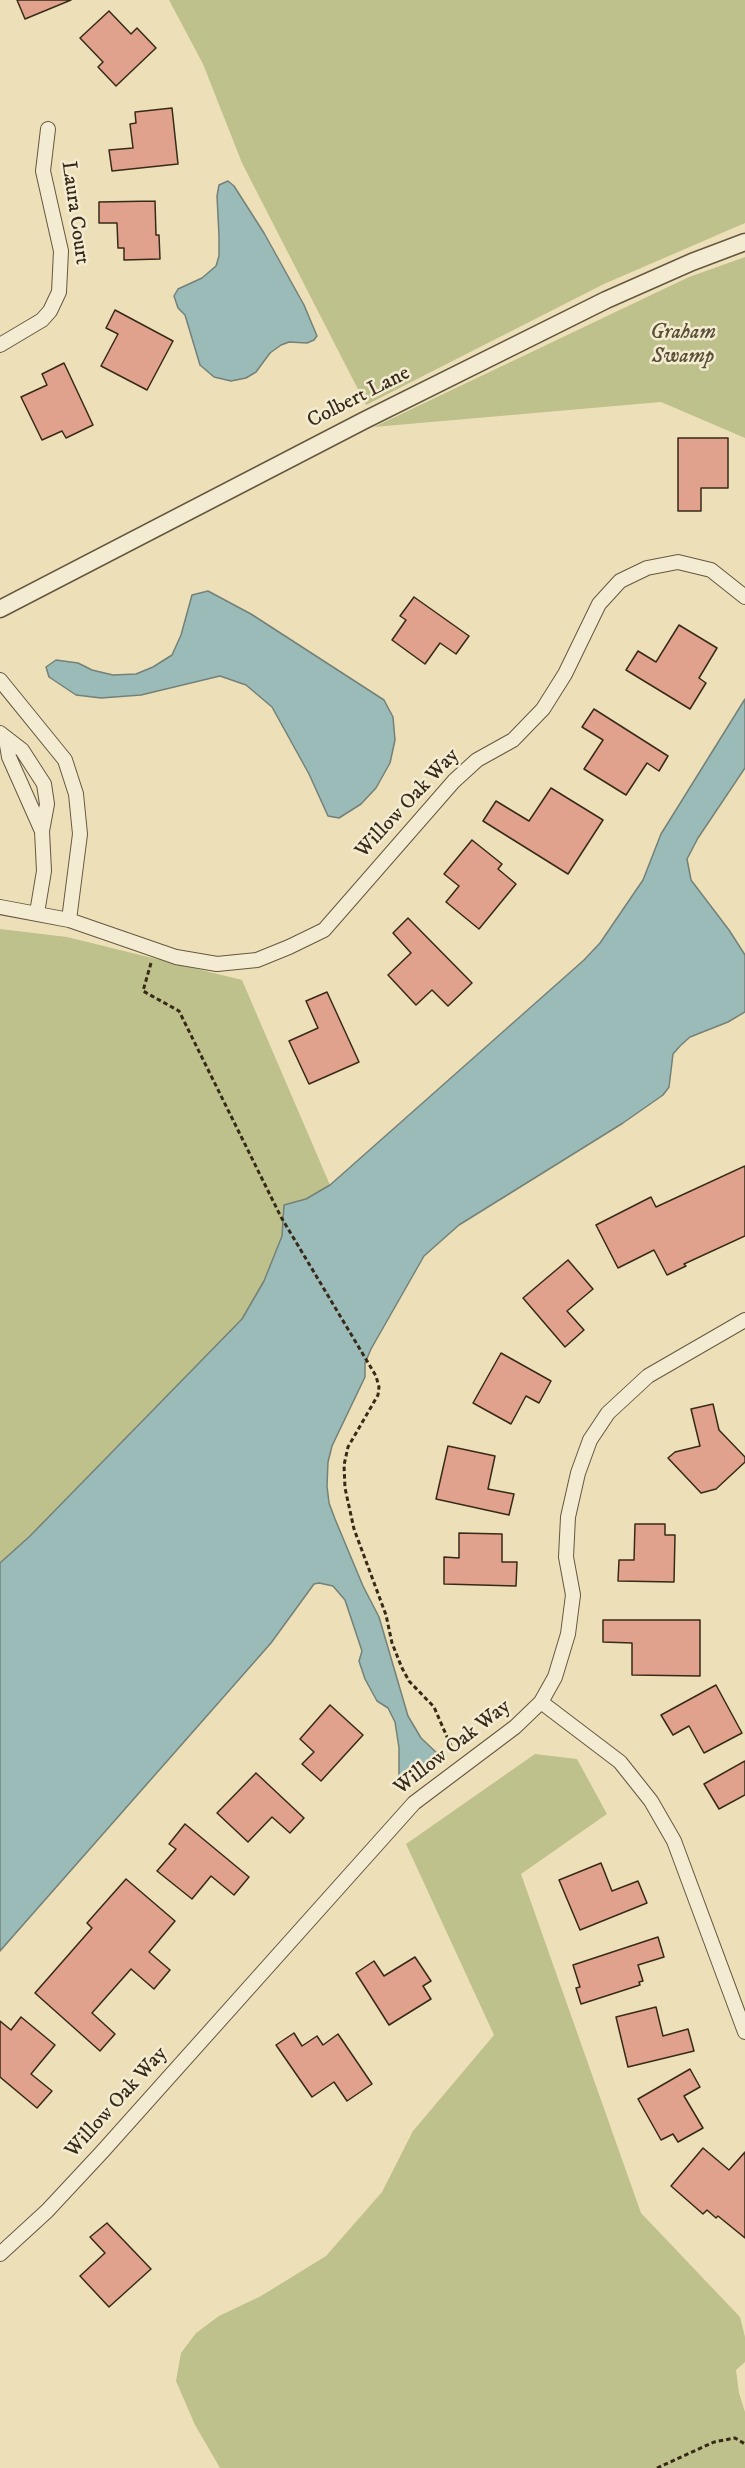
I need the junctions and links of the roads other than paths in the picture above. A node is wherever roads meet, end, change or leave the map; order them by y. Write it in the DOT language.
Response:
graph roads {
  1 [pos="48,129"];
  2 [pos="745,242"];
  3 [pos="0,345"];
  4 [pos="745,597"];
  5 [pos="0,609"];
  6 [pos="0,680"];
  7 [pos="3,736"];
  8 [pos="42,831"];
  9 [pos="0,906"];
  10 [pos="36,913"];
  11 [pos="69,920"];
  12 [pos="745,1320"];
  13 [pos="541,1702"];
  14 [pos="745,2032"];
  15 [pos="0,2254"];
  1 -- 3 [label="street, Laura Court"];
  2 -- 5 [label="street, Colbert Lane"];
  4 -- 11 [label="street, Willow Oak Way"];
  6 -- 11 [label="street"];
  7 -- 8 [label="street"];
  7 -- 8 [label="street"];
  8 -- 10 [label="street"];
  9 -- 10 [label="street, Willow Oak Way"];
  10 -- 11 [label="street, Willow Oak Way"];
  12 -- 13 [label="street, Willow Oak Way"];
  13 -- 14 [label="street"];
  13 -- 15 [label="street, Willow Oak Way"];
}
